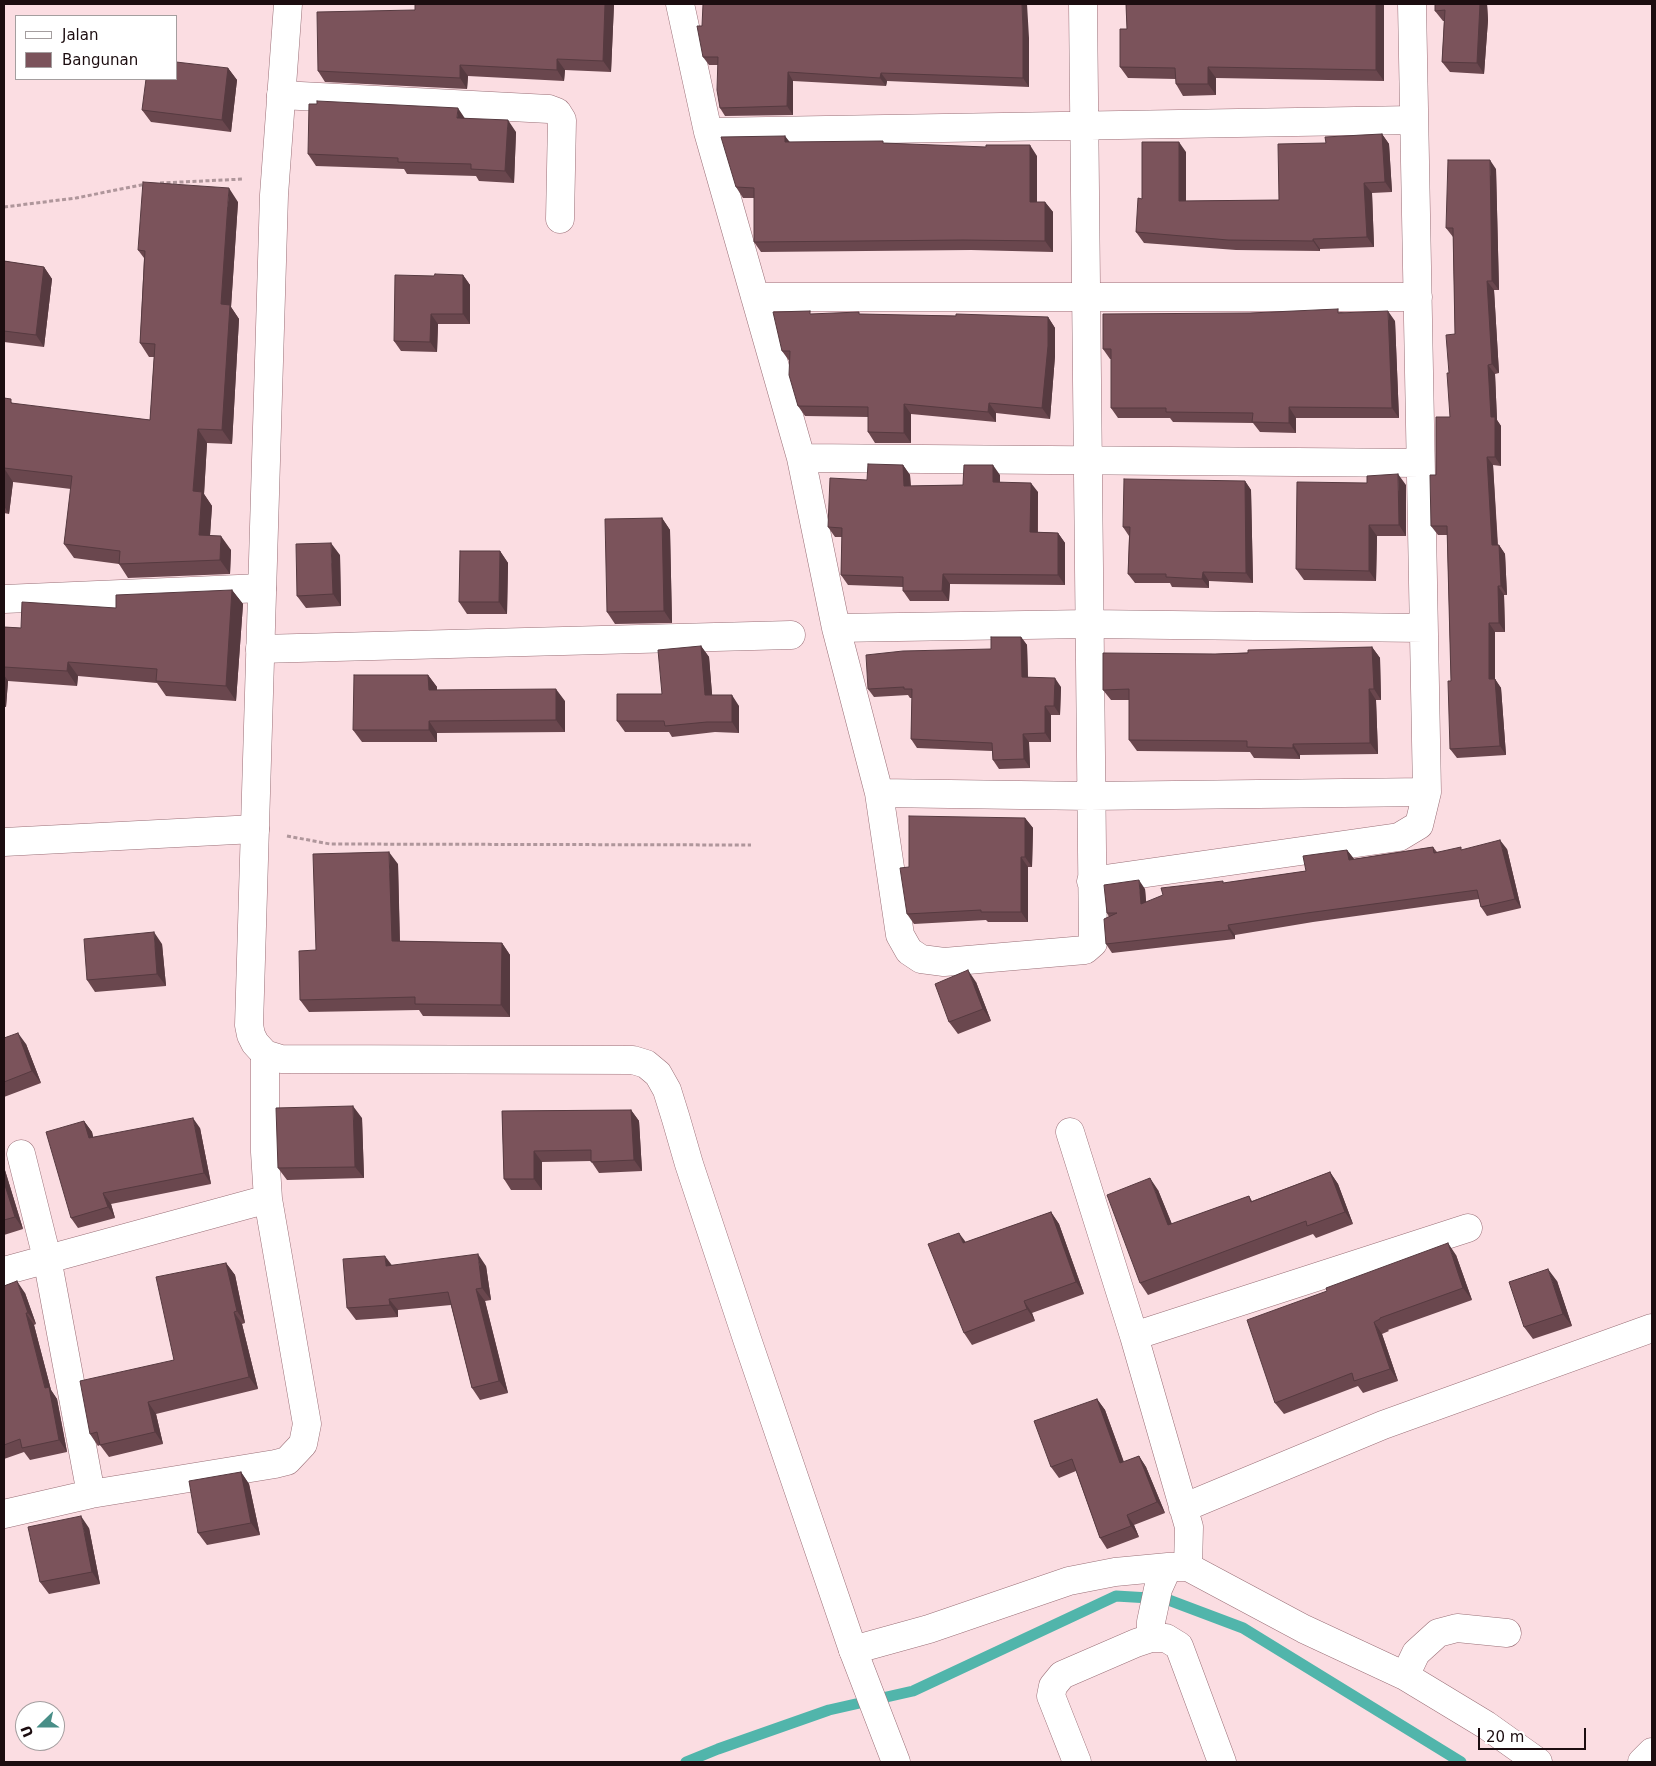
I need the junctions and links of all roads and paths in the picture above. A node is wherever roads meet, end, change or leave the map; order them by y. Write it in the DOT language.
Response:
graph roads {
  1 [pos="288,4"];
  2 [pos="680,4"];
  3 [pos="1083,4"];
  4 [pos="1412,4"];
  5 [pos="281,95"];
  6 [pos="1414,120"];
  7 [pos="1084,125"];
  8 [pos="708,132"];
  9 [pos="275,177"];
  10 [pos="148,184"];
  11 [pos="158,184"];
  12 [pos="4,206"];
  13 [pos="560,219"];
  14 [pos="755,297"];
  15 [pos="1086,297"];
  16 [pos="1418,297"];
  17 [pos="801,458"];
  18 [pos="1087,460"];
  19 [pos="1420,463"];
  20 [pos="262,588"];
  21 [pos="4,599"];
  22 [pos="1088,624"];
  23 [pos="836,628"];
  24 [pos="1423,628"];
  25 [pos="791,634"];
  26 [pos="260,650"];
  27 [pos="1427,792"];
  28 [pos="879,793"];
  29 [pos="1090,796"];
  30 [pos="255,829"];
  31 [pos="4,842"];
  32 [pos="751,844"];
  33 [pos="1091,881"];
  34 [pos="265,1054"];
  35 [pos="1070,1132"];
  36 [pos="20,1154"];
  37 [pos="268,1199"];
  38 [pos="1468,1228"];
  39 [pos="47,1258"];
  40 [pos="4,1271"];
  41 [pos="1652,1328"];
  42 [pos="1134,1336"];
  43 [pos="91,1494"];
  44 [pos="1184,1508"];
  45 [pos="4,1514"];
  46 [pos="1171,1574"];
  47 [pos="1151,1630"];
  48 [pos="1507,1633"];
  49 [pos="855,1656"];
  50 [pos="1406,1676"];
  51 [pos="1652,1752"];
  52 [pos="896,1762"];
  53 [pos="1077,1762"];
  54 [pos="1222,1762"];
  55 [pos="1538,1762"];
  56 [pos="1642,1762"];
  1 -- 5 [label="street"];
  2 -- 8 [label="street"];
  3 -- 7 [label="street"];
  4 -- 6 [label="street"];
  5 -- 9 [label="street"];
  5 -- 13 [label="street"];
  6 -- 7 [label="street"];
  6 -- 16 [label="street"];
  7 -- 8 [label="street"];
  7 -- 15 [label="street"];
  8 -- 14 [label="street"];
  9 -- 11 [label="path"];
  9 -- 20 [label="street"];
  10 -- 12 [label="path"];
  14 -- 15 [label="street"];
  14 -- 17 [label="street"];
  15 -- 16 [label="street"];
  15 -- 18 [label="street"];
  16 -- 19 [label="street"];
  17 -- 18 [label="street"];
  17 -- 23 [label="street"];
  18 -- 19 [label="street"];
  18 -- 22 [label="street"];
  19 -- 24 [label="street"];
  20 -- 21 [label="street"];
  20 -- 26 [label="street"];
  22 -- 23 [label="street"];
  22 -- 24 [label="street"];
  22 -- 29 [label="street"];
  23 -- 28 [label="street"];
  24 -- 27 [label="street"];
  25 -- 26 [label="street"];
  26 -- 30 [label="street"];
  27 -- 29 [label="street"];
  27 -- 33 [label="street"];
  28 -- 29 [label="street"];
  28 -- 33 [label="street"];
  29 -- 33 [label="street"];
  30 -- 31 [label="street"];
  30 -- 32 [label="path"];
  30 -- 34 [label="street"];
  34 -- 37 [label="street"];
  34 -- 49 [label="street"];
  35 -- 42 [label="street"];
  36 -- 39 [label="street"];
  37 -- 39 [label="street"];
  37 -- 43 [label="street"];
  38 -- 42 [label="street"];
  39 -- 40 [label="street"];
  39 -- 43 [label="street"];
  41 -- 44 [label="street"];
  42 -- 44 [label="street"];
  43 -- 45 [label="street"];
  44 -- 46 [label="street"];
  46 -- 47 [label="street"];
  46 -- 49 [label="street"];
  46 -- 50 [label="street"];
  47 -- 53 [label="street"];
  47 -- 54 [label="street"];
  48 -- 50 [label="street"];
  49 -- 52 [label="street"];
  50 -- 55 [label="street"];
  51 -- 56 [label="street"];
}
